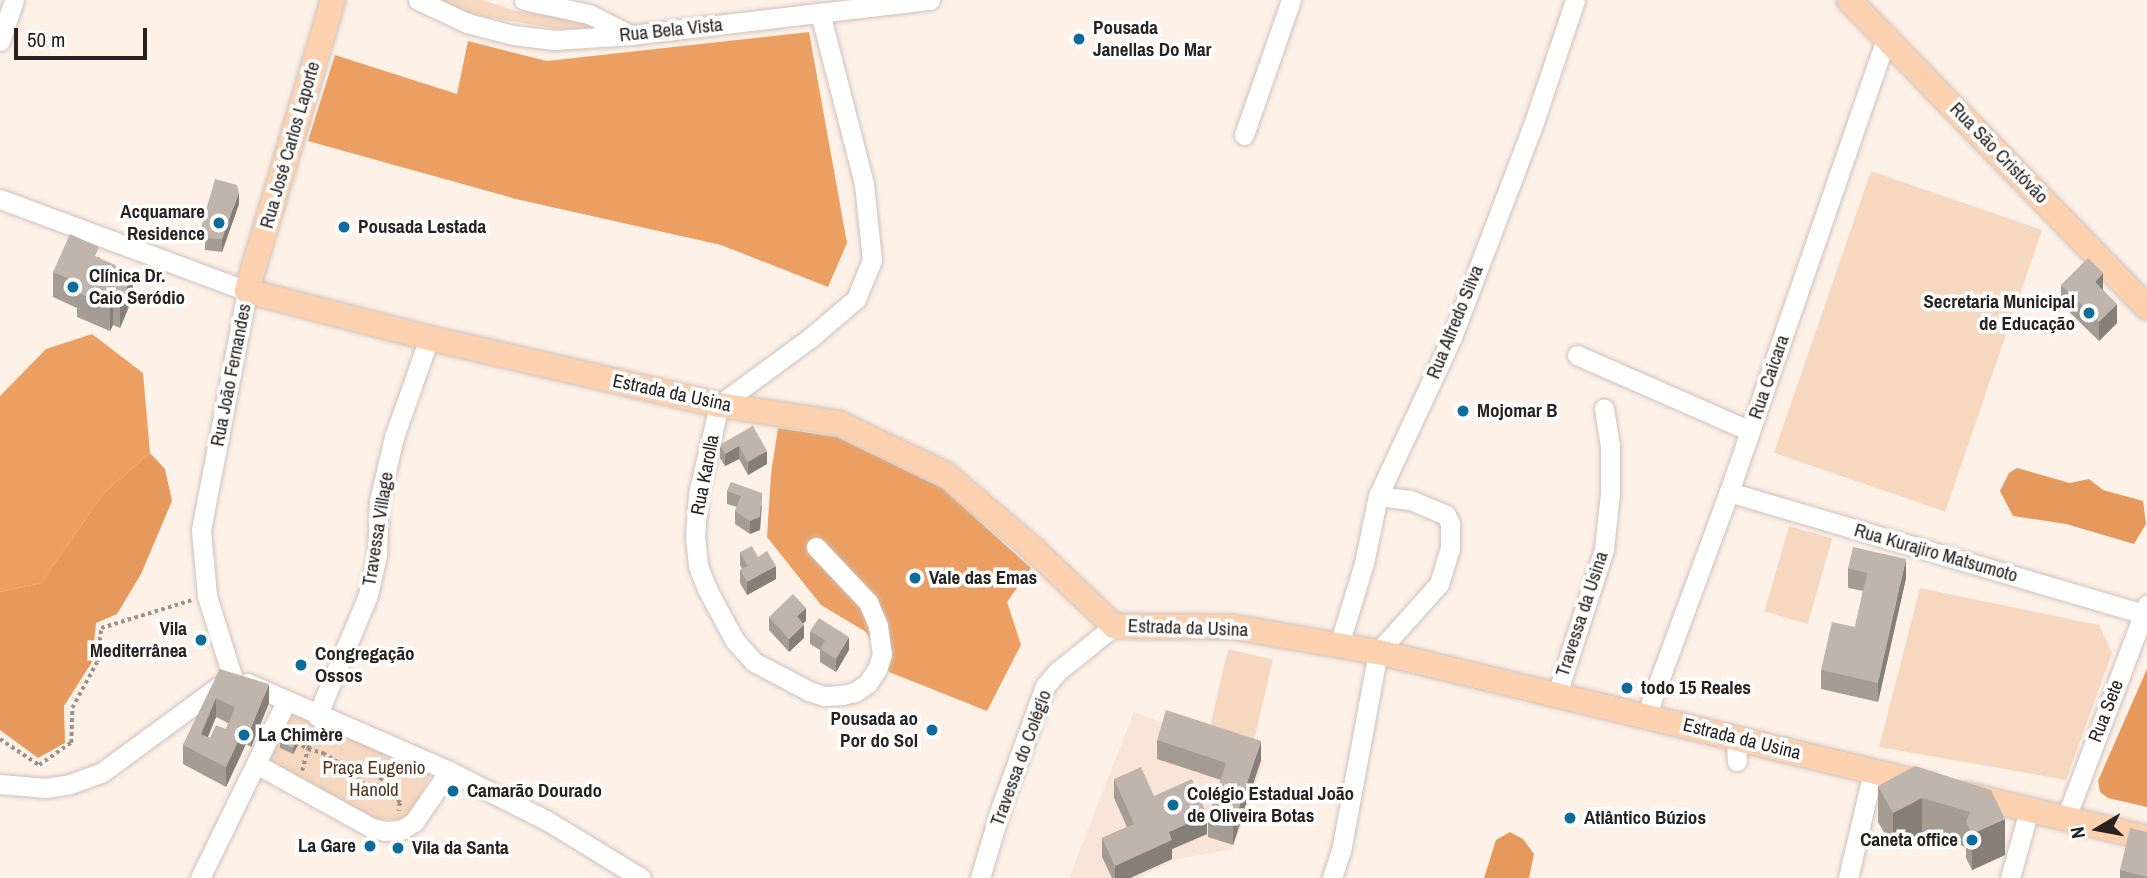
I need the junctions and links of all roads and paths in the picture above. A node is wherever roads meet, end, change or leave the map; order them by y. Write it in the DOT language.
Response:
graph roads {
  1 [pos="14,0"];
  2 [pos="332,0"];
  3 [pos="418,0"];
  4 [pos="524,0"];
  5 [pos="930,0"];
  6 [pos="1291,0"];
  7 [pos="1575,0"];
  8 [pos="1849,0"];
  9 [pos="820,13"];
  10 [pos="631,35"];
  11 [pos="1887,37"];
  12 [pos="0,41"];
  13 [pos="1244,135"];
  14 [pos="0,199"];
  15 [pos="247,291"];
  16 [pos="2147,307"];
  17 [pos="429,338"];
  18 [pos="1577,355"];
  19 [pos="719,405"];
  20 [pos="1604,408"];
  21 [pos="1750,430"];
  22 [pos="1729,492"];
  23 [pos="1378,496"];
  24 [pos="816,547"];
  25 [pos="207,596"];
  26 [pos="2145,609"];
  27 [pos="1114,625"];
  28 [pos="1339,645"];
  29 [pos="1378,652"];
  30 [pos="232,676"];
  31 [pos="1557,694"];
  32 [pos="286,702"];
  33 [pos="317,716"];
  34 [pos="1646,716"];
  35 [pos="273,730"];
  36 [pos="0,741"];
  37 [pos="394,747"];
  38 [pos="308,749"];
  39 [pos="256,764"];
  40 [pos="449,771"];
  41 [pos="1873,771"];
  42 [pos="0,784"];
  43 [pos="297,787"];
  44 [pos="377,787"];
  45 [pos="2029,810"];
  46 [pos="2066,818"];
  47 [pos="401,830"];
  48 [pos="2147,838"];
  49 [pos="200,878"];
  50 [pos="641,878"];
  51 [pos="980,878"];
  52 [pos="1332,878"];
  53 [pos="1848,878"];
  54 [pos="2010,878"];
  1 -- 12 [label="street"];
  2 -- 15 [label="main road, Rua José Carlos Laporte"];
  3 -- 10 [label="street, Rua Bela Vista"];
  4 -- 10 [label="street"];
  5 -- 9 [label="street, Rua Bela Vista"];
  6 -- 13 [label="street"];
  7 -- 23 [label="street, Rua Alfredo Silva"];
  8 -- 11 [label="main road, Rua São Cristóvão"];
  9 -- 10 [label="street, Rua Bela Vista"];
  9 -- 19 [label="street"];
  11 -- 16 [label="main road, Rua São Cristóvão"];
  11 -- 21 [label="street, Rua Caicara"];
  14 -- 15 [label="street, Rua João Fernandes"];
  15 -- 17 [label="main road, Estrada da Usina"];
  15 -- 25 [label="street, Rua João Fernandes"];
  17 -- 19 [label="main road, Estrada da Usina"];
  17 -- 33 [label="street, Travessa Village"];
  18 -- 21 [label="street"];
  19 -- 24 [label="street, Rua Karolla"];
  19 -- 27 [label="main road, Estrada da Usina"];
  20 -- 31 [label="street, Travessa da Usina"];
  21 -- 22 [label="street, Rua Caicara"];
  22 -- 26 [label="street, Rua Kurajiro Matsumoto"];
  22 -- 34 [label="street, Rua Caicara"];
  23 -- 28 [label="street, Rua Alfredo Silva"];
  23 -- 29 [label="street"];
  25 -- 30 [label="street, Rua João Fernandes"];
  25 -- 36 [label="path"];
  26 -- 46 [label="street, Rua Sete"];
  27 -- 28 [label="main road, Estrada da Usina"];
  27 -- 51 [label="street, Travessa do Colégio"];
  28 -- 29 [label="main road, Estrada da Usina"];
  29 -- 31 [label="main road, Estrada da Usina"];
  29 -- 52 [label="street"];
  30 -- 32 [label="street"];
  30 -- 42 [label="street"];
  31 -- 34 [label="main road, Estrada da Usina"];
  32 -- 33 [label="street"];
  32 -- 35 [label="street"];
  33 -- 37 [label="street"];
  34 -- 41 [label="main road, Estrada da Usina"];
  35 -- 38 [label="path"];
  35 -- 39 [label="street"];
  37 -- 40 [label="street"];
  37 -- 44 [label="path"];
  38 -- 43 [label="path"];
  38 -- 44 [label="path"];
  39 -- 43 [label="street"];
  39 -- 49 [label="street"];
  40 -- 47 [label="street"];
  40 -- 50 [label="street"];
  41 -- 45 [label="main road, Estrada da Usina"];
  41 -- 53 [label="street"];
  43 -- 47 [label="street"];
  44 -- 47 [label="path"];
  45 -- 46 [label="main road, Estrada da Usina"];
  45 -- 54 [label="street"];
  46 -- 48 [label="main road, Estrada da Usina"];
}
